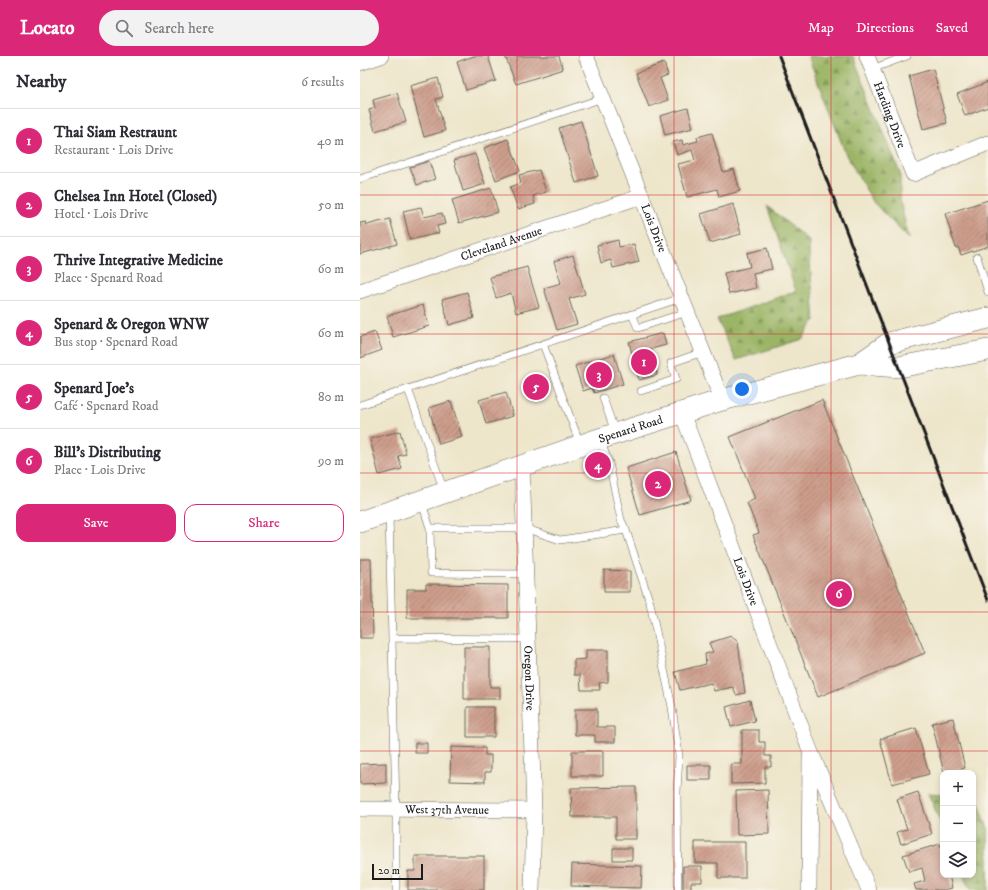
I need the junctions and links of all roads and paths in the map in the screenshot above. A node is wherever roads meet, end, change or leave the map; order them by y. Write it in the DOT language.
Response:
graph roads {
  1 [pos="381,56"];
  2 [pos="586,56"];
  3 [pos="907,56"];
  4 [pos="360,63"];
  5 [pos="869,63"];
  6 [pos="603,98"];
  7 [pos="988,143"];
  8 [pos="360,179"];
  9 [pos="642,196"];
  10 [pos="977,257"];
  11 [pos="360,291"];
  12 [pos="988,292"];
  13 [pos="681,298"];
  14 [pos="687,312"];
  15 [pos="632,314"];
  16 [pos="988,318"];
  17 [pos="543,344"];
  18 [pos="988,350"];
  19 [pos="703,352"];
  20 [pos="859,364"];
  21 [pos="408,389"];
  22 [pos="641,391"];
  23 [pos="603,398"];
  24 [pos="722,400"];
  25 [pos="360,405"];
  26 [pos="682,413"];
  27 [pos="599,439"];
  28 [pos="522,466"];
  29 [pos="444,493"];
  30 [pos="422,501"];
  31 [pos="389,512"];
  32 [pos="360,522"];
  33 [pos="430,528"];
  34 [pos="524,528"];
  35 [pos="626,530"];
  36 [pos="526,574"];
  37 [pos="392,638"];
  38 [pos="528,639"];
  39 [pos="810,750"];
  40 [pos="360,809"];
  41 [pos="396,809"];
  42 [pos="534,810"];
  43 [pos="396,890"];
  44 [pos="532,890"];
  45 [pos="678,890"];
  46 [pos="809,890"];
  47 [pos="870,890"];
  1 -- 4 [label="street"];
  2 -- 6 [label="street, Lois Drive"];
  3 -- 5 [label="lane"];
  5 -- 7 [label="street, Harding Drive"];
  6 -- 8 [label="lane"];
  6 -- 9 [label="street, Lois Drive"];
  9 -- 11 [label="street, Cleveland Avenue"];
  9 -- 13 [label="street, Lois Drive"];
  10 -- 12 [label="lane"];
  13 -- 14 [label="street, Lois Drive"];
  13 -- 15 [label="lane"];
  14 -- 15 [label="lane"];
  14 -- 19 [label="street, Lois Drive"];
  15 -- 17 [label="lane"];
  16 -- 20 [label="main road, Spenard Road"];
  17 -- 21 [label="lane"];
  17 -- 27 [label="lane"];
  18 -- 20 [label="main road, Spenard Road"];
  19 -- 22 [label="lane"];
  19 -- 24 [label="street, Lois Drive"];
  20 -- 24 [label="main road, Spenard Road"];
  21 -- 25 [label="lane"];
  21 -- 29 [label="lane"];
  23 -- 27 [label="lane"];
  24 -- 26 [label="main road, Spenard Road"];
  26 -- 27 [label="main road, Spenard Road"];
  26 -- 39 [label="street, Lois Drive"];
  27 -- 28 [label="main road, Spenard Road"];
  27 -- 35 [label="lane"];
  28 -- 29 [label="main road, Spenard Road"];
  28 -- 34 [label="street, Oregon Drive"];
  29 -- 30 [label="main road, Spenard Road"];
  30 -- 31 [label="main road, Spenard Road"];
  30 -- 33 [label="lane"];
  31 -- 32 [label="main road, Spenard Road"];
  31 -- 37 [label="lane"];
  33 -- 34 [label="lane"];
  33 -- 36 [label="lane"];
  34 -- 35 [label="lane"];
  34 -- 36 [label="street, Oregon Drive"];
  35 -- 45 [label="lane"];
  36 -- 38 [label="street, Oregon Drive"];
  37 -- 38 [label="lane"];
  37 -- 41 [label="lane"];
  38 -- 42 [label="street, Oregon Drive"];
  39 -- 46 [label="street, Lois Drive"];
  39 -- 47 [label="street, Lois Drive"];
  40 -- 41 [label="street, West 37th Avenue"];
  41 -- 42 [label="street, West 37th Avenue"];
  41 -- 43 [label="lane"];
  42 -- 44 [label="street, Oregon Drive"];
}
